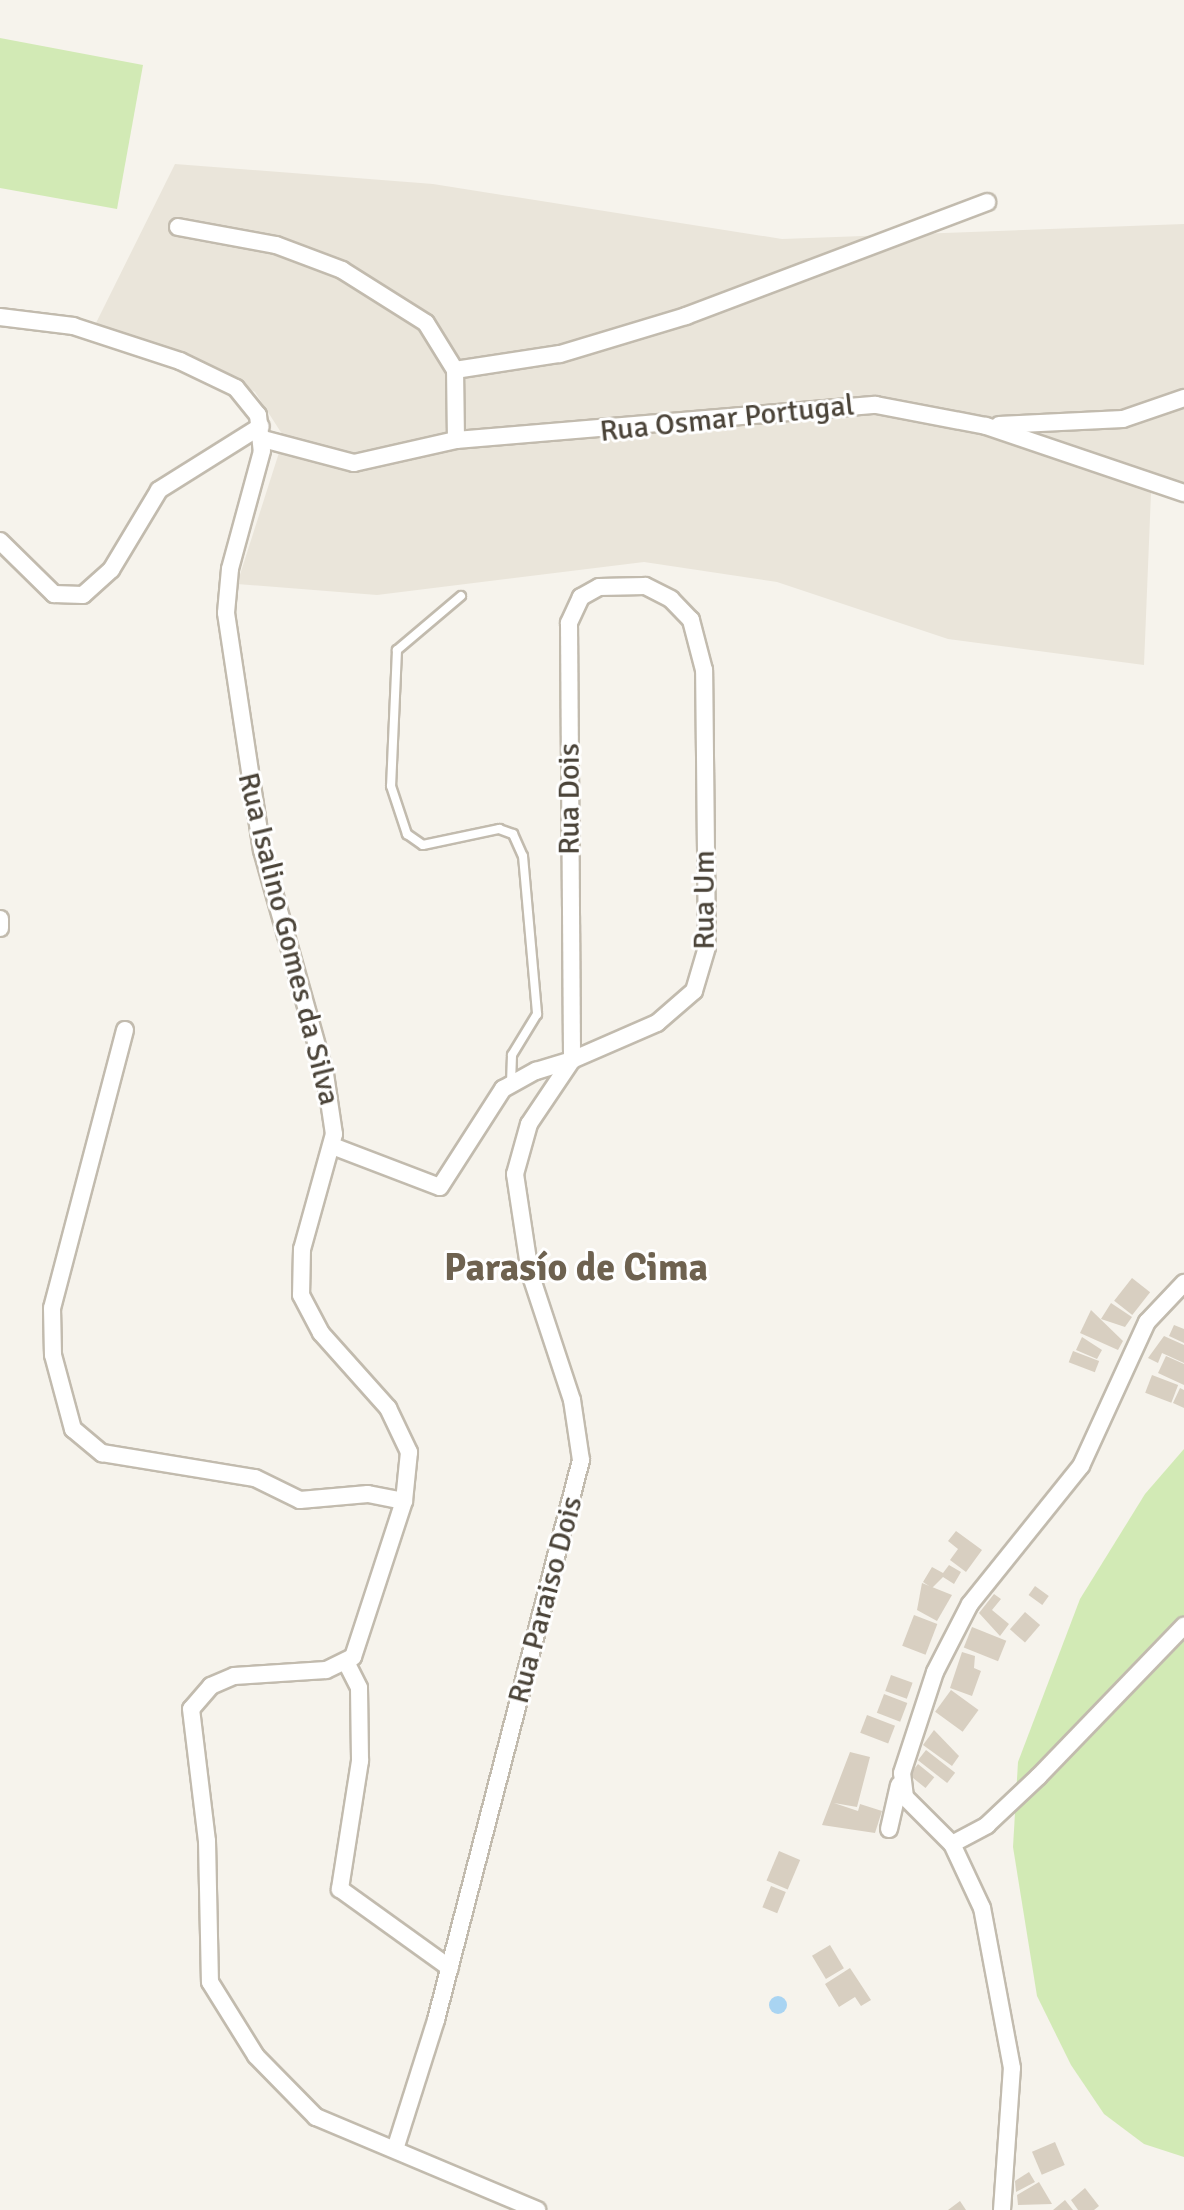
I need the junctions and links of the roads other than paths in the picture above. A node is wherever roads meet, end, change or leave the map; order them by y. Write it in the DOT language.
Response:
graph roads {
  1 [pos="987,202"];
  2 [pos="178,227"];
  3 [pos="0,317"];
  4 [pos="455,370"];
  5 [pos="1184,398"];
  6 [pos="986,426"];
  7 [pos="262,432"];
  8 [pos="456,440"];
  9 [pos="1184,493"];
  10 [pos="0,541"];
  11 [pos="633,585"];
  12 [pos="461,596"];
  13 [pos="0,919"];
  14 [pos="0,928"];
  15 [pos="125,1030"];
  16 [pos="572,1060"];
  17 [pos="511,1083"];
  18 [pos="335,1147"];
  19 [pos="1184,1283"];
  20 [pos="404,1501"];
  21 [pos="1184,1626"];
  22 [pos="346,1662"];
  23 [pos="899,1785"];
  24 [pos="889,1829"];
  25 [pos="952,1844"];
  26 [pos="450,1968"];
  27 [pos="395,2149"];
  28 [pos="537,2210"];
  29 [pos="1002,2210"];
  1 -- 4 [label="street"];
  2 -- 4 [label="street"];
  3 -- 7 [label="street"];
  4 -- 8 [label="street"];
  5 -- 6 [label="street"];
  6 -- 8 [label="street, Rua Osmar Portugal"];
  6 -- 9 [label="street, Rua Osmar Portugal"];
  7 -- 8 [label="street, Rua Osmar Portugal"];
  7 -- 10 [label="street"];
  7 -- 18 [label="street, Rua Isalino Gomes da Silva"];
  11 -- 16 [label="street, Rua Dois"];
  11 -- 16 [label="street, Rua Um"];
  12 -- 17 [label="lane"];
  13 -- 14 [label="street"];
  15 -- 20 [label="street"];
  16 -- 17 [label="street, Rua Um"];
  16 -- 26 [label="street, Rua Paraiso Dois"];
  17 -- 18 [label="street, Rua Um"];
  18 -- 20 [label="street, Rua Isalino Gomes da Silva"];
  19 -- 23 [label="street"];
  20 -- 22 [label="street, Rua Isalino Gomes da Silva"];
  21 -- 25 [label="street"];
  22 -- 26 [label="street"];
  22 -- 27 [label="street"];
  23 -- 24 [label="street"];
  23 -- 25 [label="street"];
  25 -- 29 [label="street"];
  26 -- 27 [label="street, Rua Paraiso Dois"];
  27 -- 28 [label="street"];
}
